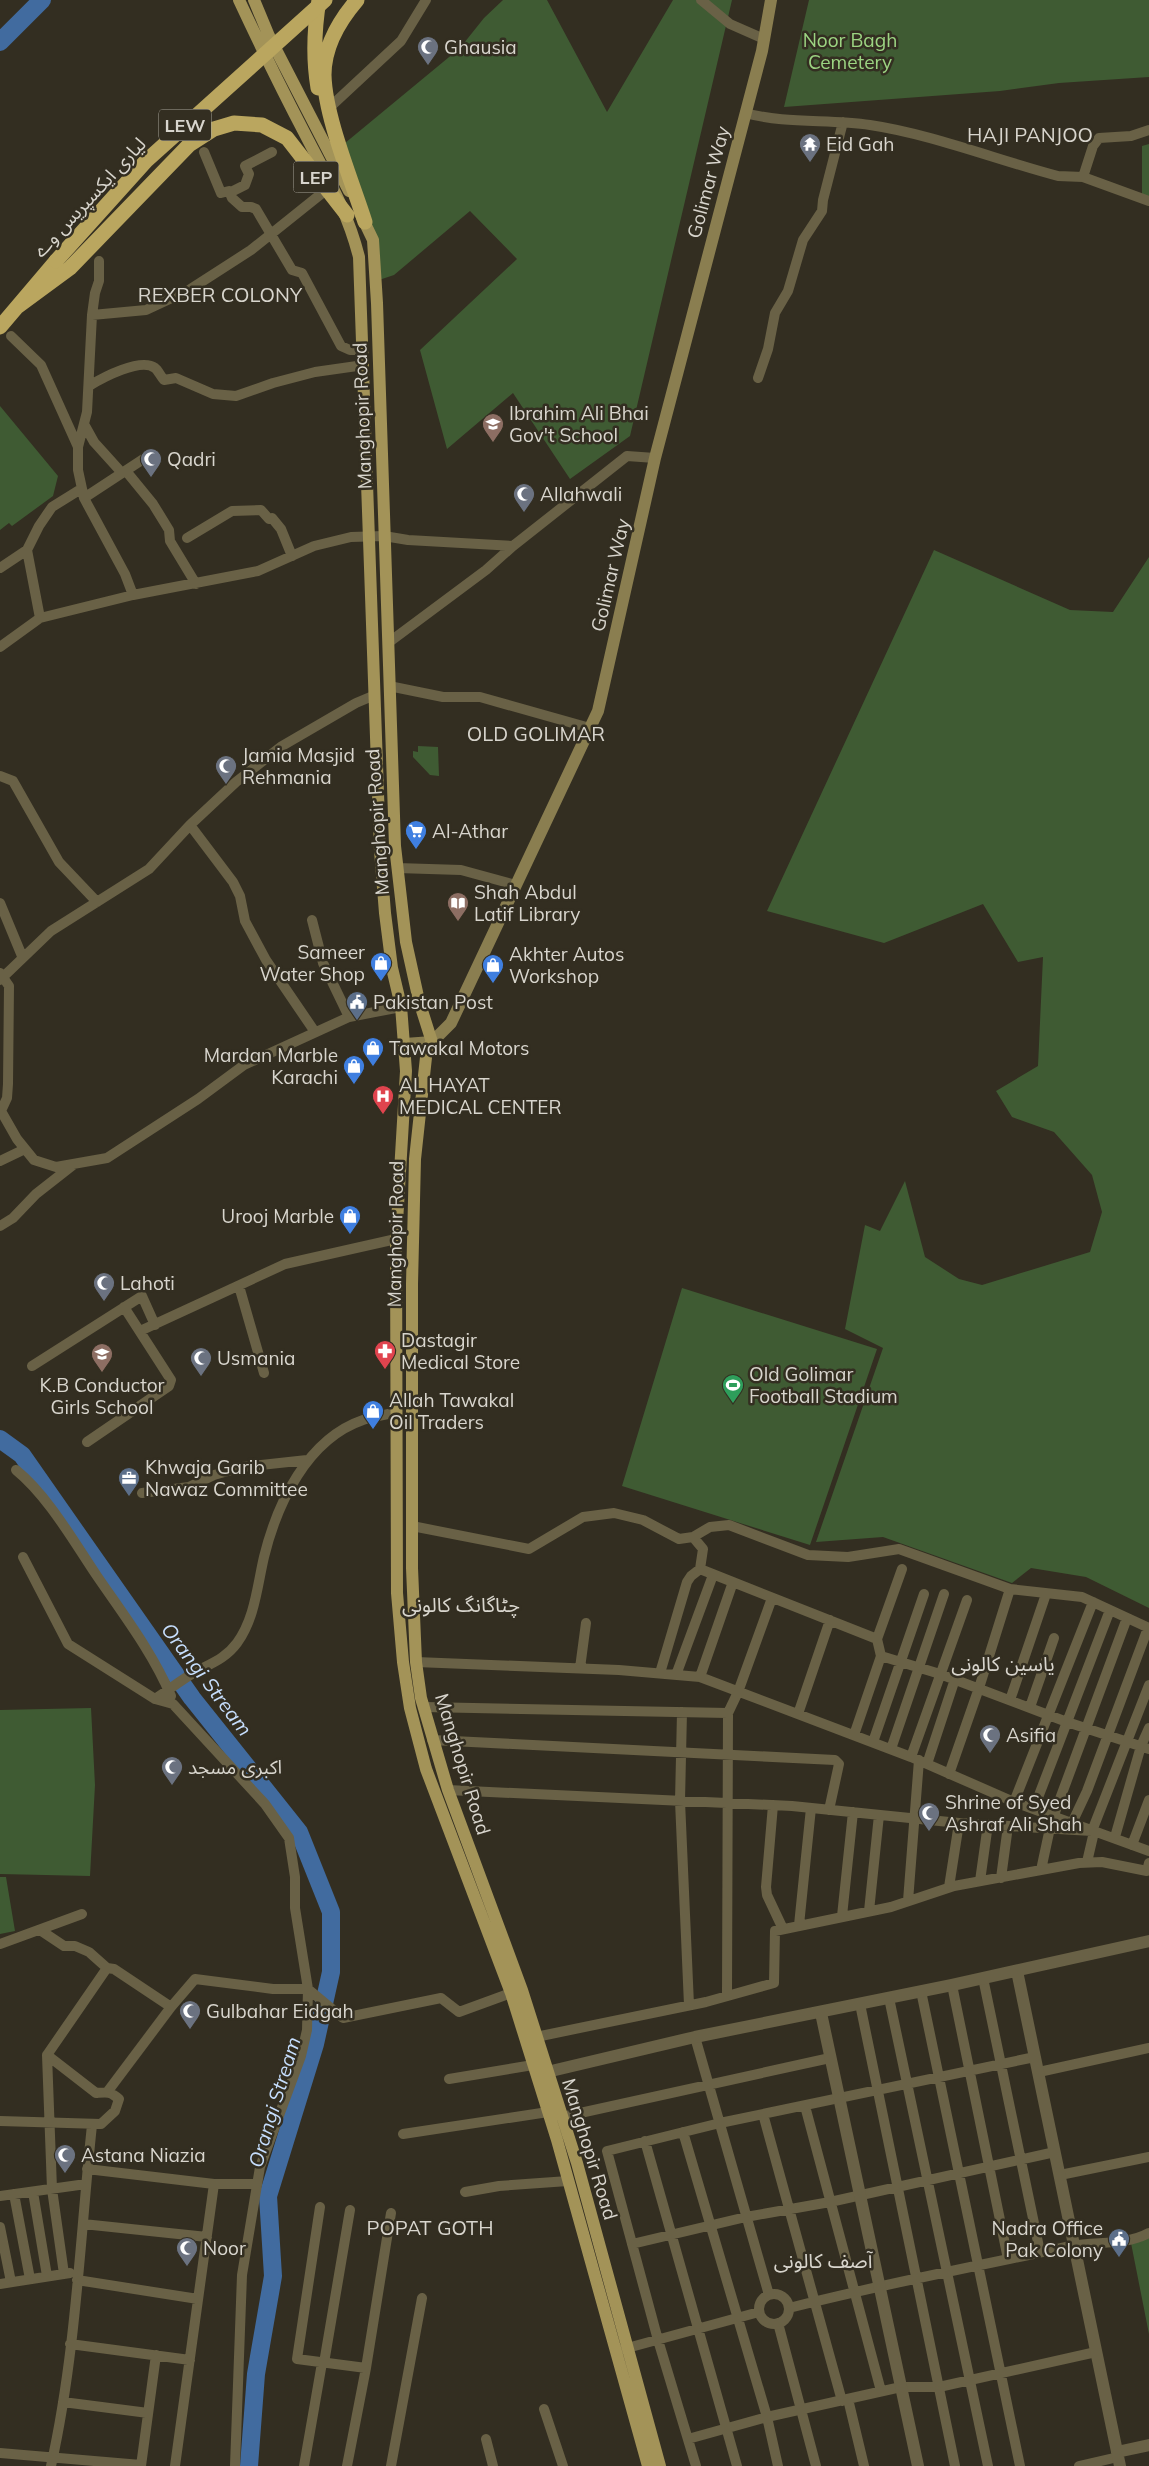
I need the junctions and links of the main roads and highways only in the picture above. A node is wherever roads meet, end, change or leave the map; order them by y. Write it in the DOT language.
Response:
graph roads {
  1 [pos="239,0"];
  2 [pos="254,0"];
  3 [pos="319,0"];
  4 [pos="325,0"];
  5 [pos="356,0"];
  6 [pos="771,0"];
  7 [pos="264,39"];
  8 [pos="287,138"];
  9 [pos="346,163"];
  10 [pos="347,215"];
  11 [pos="365,222"];
  12 [pos="17,307"];
  13 [pos="6,331"];
  14 [pos="432,1042"];
  15 [pos="405,1044"];
  16 [pos="622,2350"];
  17 [pos="648,2466"];
  18 [pos="660,2466"];
  1 -- 7 [label="main road, Manghopir Road"];
  2 -- 7 [label="main road, Manghopir Road"];
  3 -- 9 [label="highway"];
  4 -- 12 [label="highway, لیاری ایکسپریس وے / LEW, bridge"];
  5 -- 9 [label="highway"];
  6 -- 14 [label="main road, Golimar Way"];
  7 -- 10 [label="main road, Manghopir Road"];
  7 -- 11 [label="main road, Manghopir Road"];
  8 -- 10 [label="highway, LEP"];
  8 -- 12 [label="highway, LEW"];
  9 -- 11 [label="highway"];
  10 -- 15 [label="main road, Manghopir Road"];
  11 -- 14 [label="main road, Manghopir Road"];
  12 -- 13 [label="highway, لیاری ایکسپریس وے / LEW"];
  14 -- 15 [label="main road"];
  14 -- 16 [label="main road, Manghopir Road"];
  15 -- 16 [label="main road, Manghopir Road"];
  16 -- 17 [label="main road, Manghopir Road"];
  16 -- 18 [label="main road, Manghopir Road"];
}
